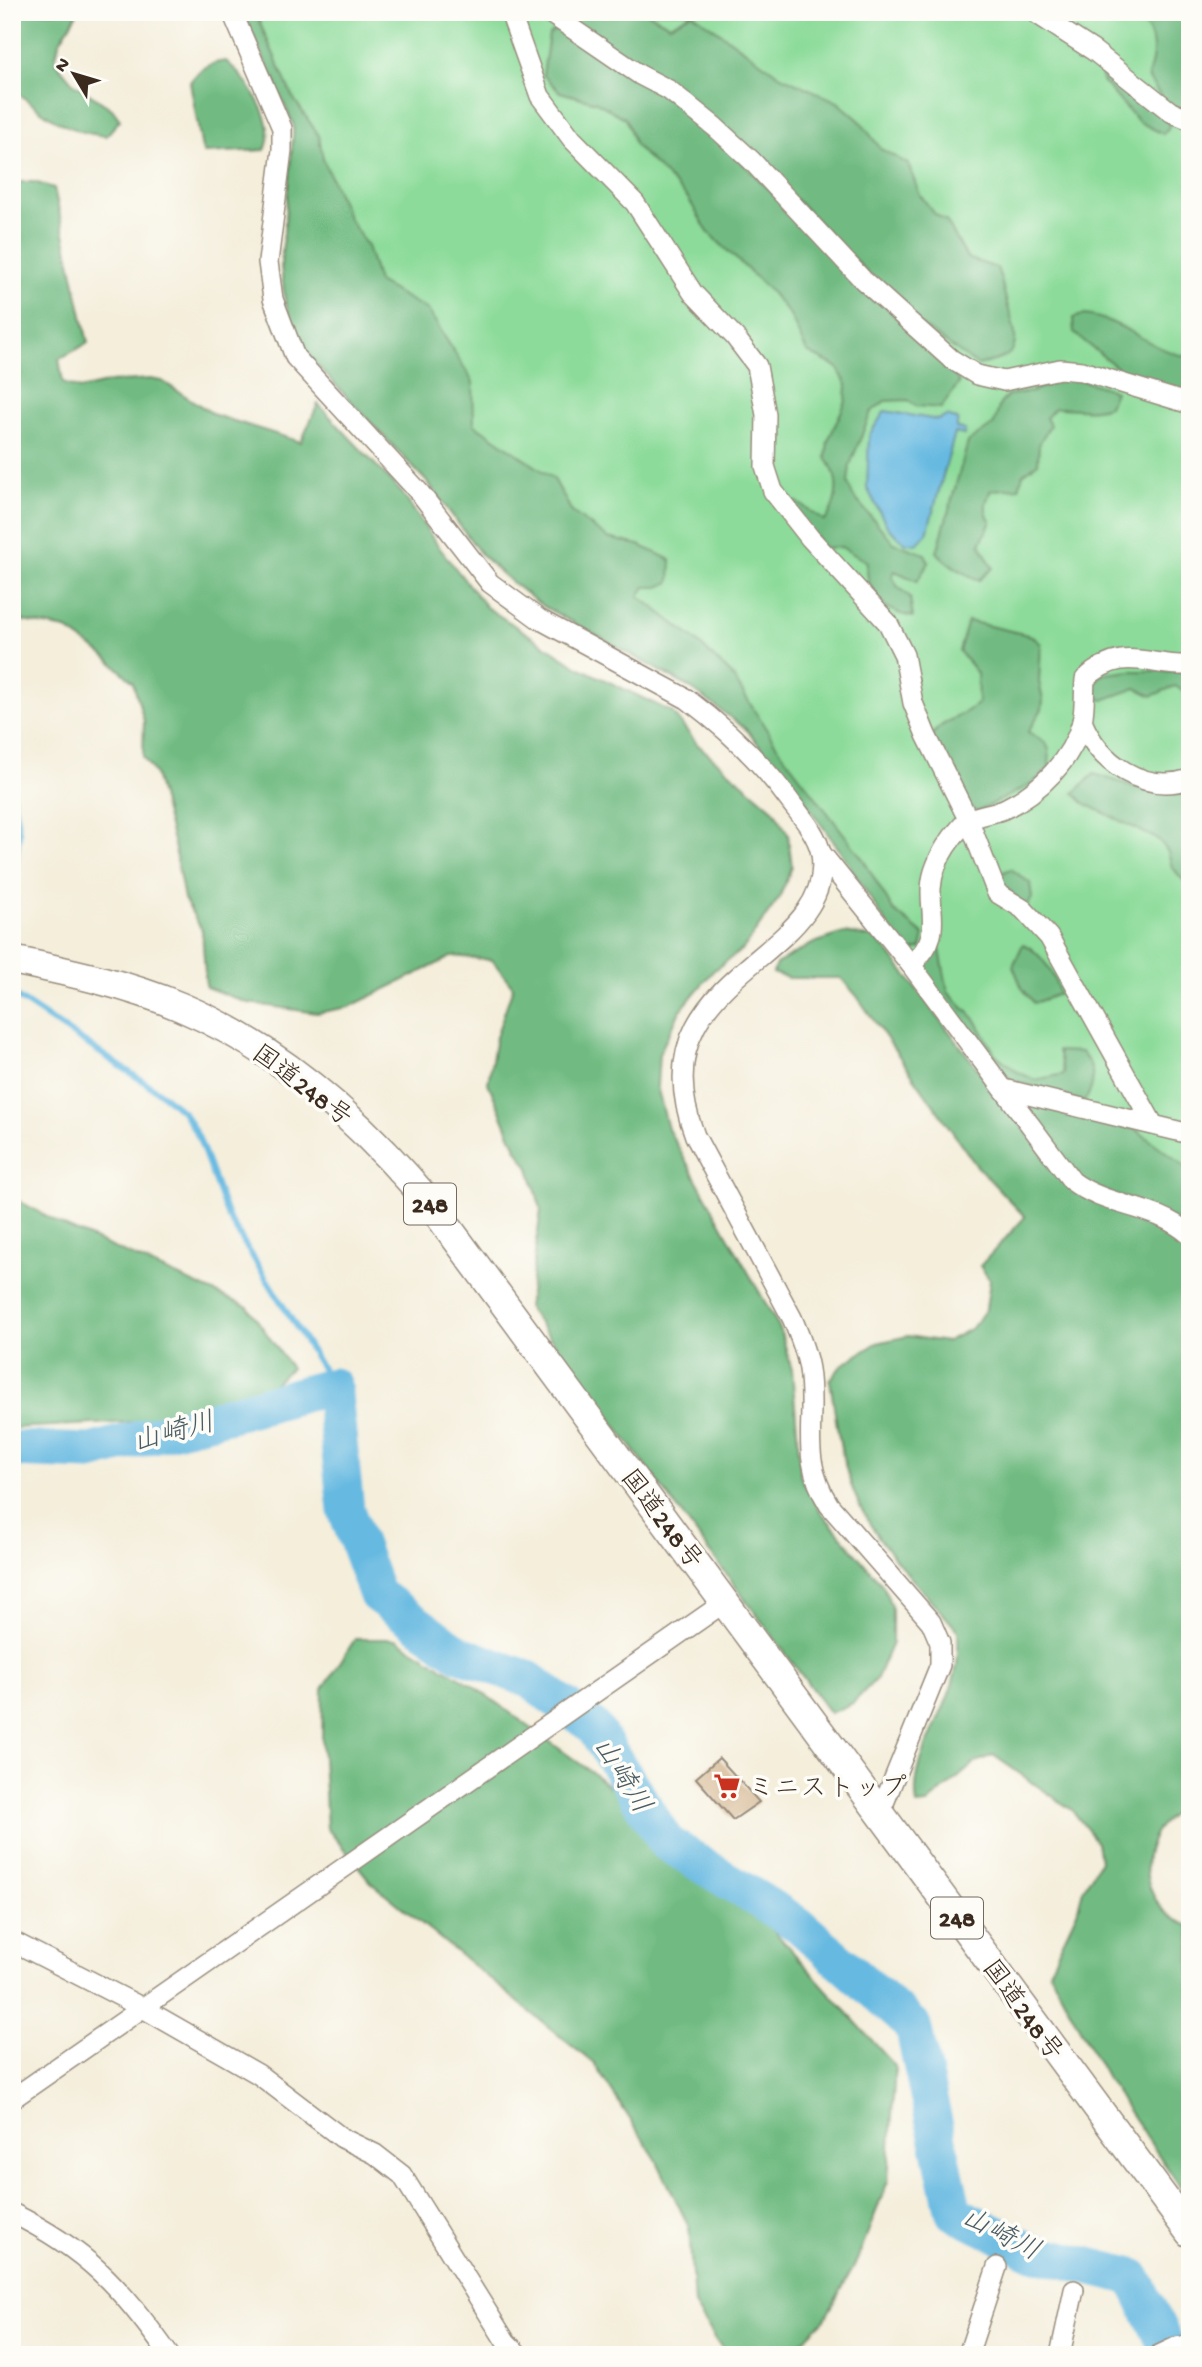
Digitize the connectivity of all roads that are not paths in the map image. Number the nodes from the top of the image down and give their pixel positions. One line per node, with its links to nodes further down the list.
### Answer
1 (232, 12): 11 (street)
2 (510, 12): 10 (street)
3 (548, 12): 6 (street)
4 (1034, 12): 5 (street)
5 (1190, 120)
6 (1190, 404)
7 (1190, 665): 8 (street)
8 (1082, 720): 9 (street); 10 (street)
9 (1190, 779)
10 (969, 821): 13 (street); 15 (street)
11 (821, 853): 13 (street); 19 (street)
12 (12, 960): 18 (highway, 国道248号 / 248)
13 (911, 965): 14 (street)
14 (1004, 1089): 15 (street); 17 (street)
15 (1153, 1124): 16 (street)
16 (1190, 1134)
17 (1190, 1235)
18 (725, 1602): 19 (highway, 国道248号 / 248); 21 (street)
19 (880, 1813): 24 (highway, 国道248号 / 248)
20 (12, 1941): 21 (street)
21 (141, 2007): 22 (street); 29 (street)
22 (12, 2099)
23 (12, 2213): 28 (street)
24 (1190, 2233)
25 (998, 2267): 30 (street)
26 (1074, 2290): 31 (street)
27 (1190, 2345): 32 (street)
28 (169, 2355)
29 (519, 2355)
30 (968, 2355)
31 (1060, 2355)
32 (1159, 2355)

